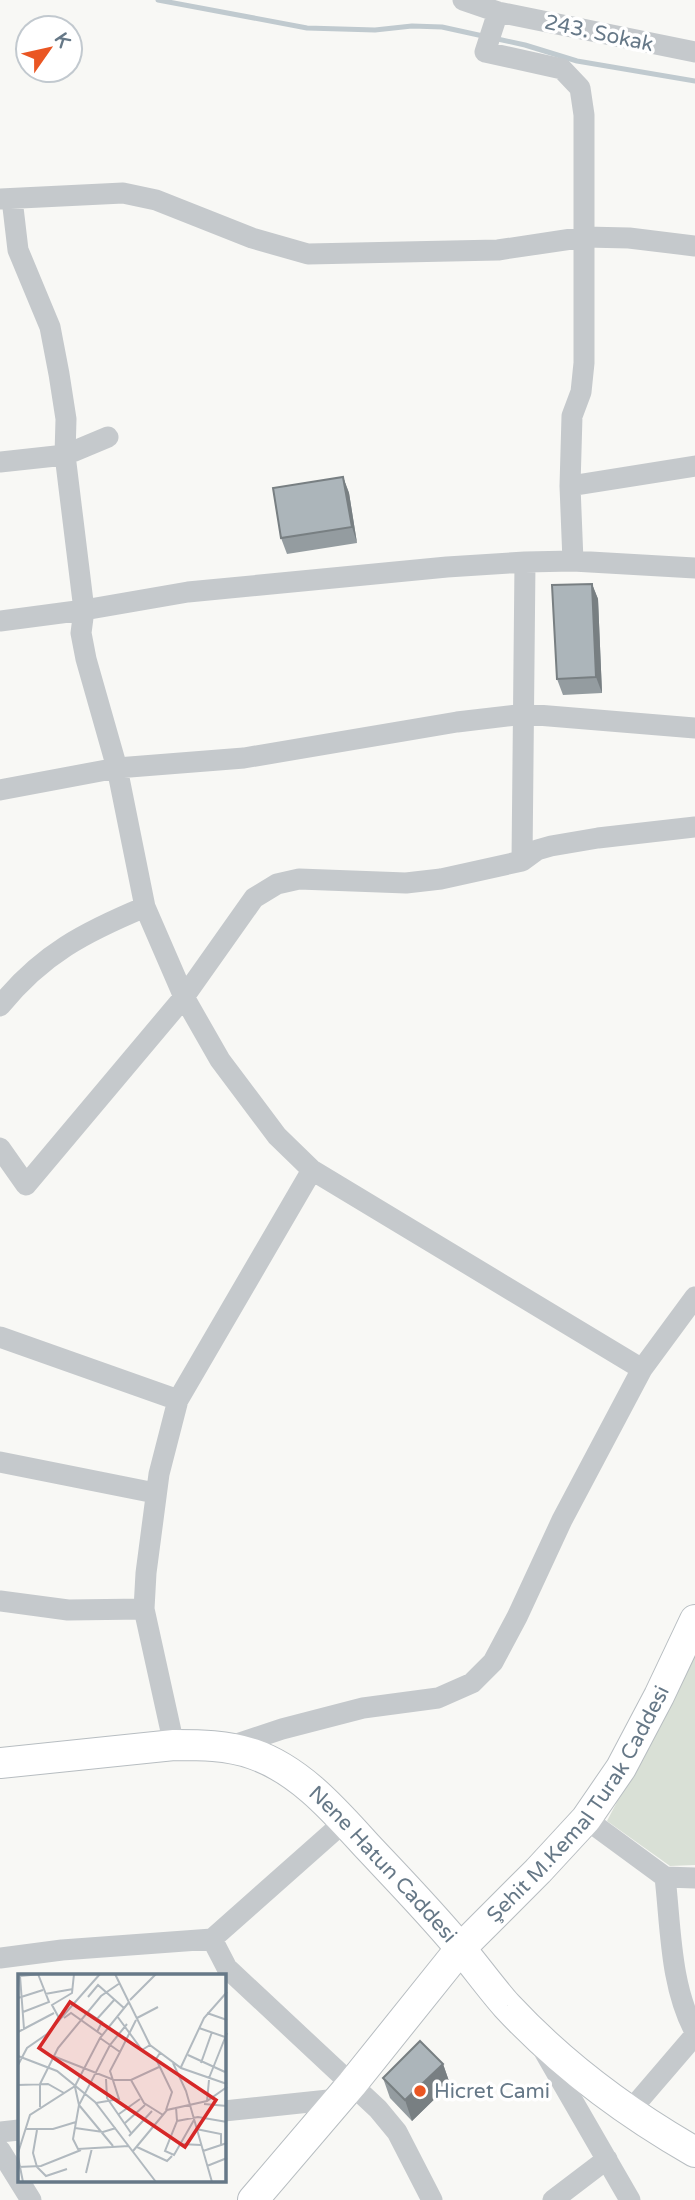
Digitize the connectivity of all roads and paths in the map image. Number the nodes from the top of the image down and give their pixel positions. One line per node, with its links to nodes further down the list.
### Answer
1 (463, 0): 2 (street, 243. Sokak)
2 (498, 12): 3 (street, 243. Sokak); 5 (street)
3 (695, 52)
4 (6, 199): 5 (street); 8 (street)
5 (585, 237): 6 (street); 11 (street)
6 (695, 246)
7 (108, 437): 8 (street)
8 (65, 455): 9 (street); 15 (street)
9 (0, 462)
10 (695, 466): 11 (street)
11 (570, 486): 12 (street)
12 (573, 561): 13 (street); 14 (street)
13 (526, 562): 15 (street); 17 (street)
14 (695, 568)
15 (84, 610): 16 (street); 19 (street)
16 (0, 621)
17 (525, 713): 18 (street); 19 (street); 22 (street)
18 (695, 728)
19 (117, 768): 20 (street); 23 (street)
20 (0, 790)
21 (695, 827): 22 (street)
22 (522, 861): 24 (street)
23 (145, 907): 24 (street); 25 (street)
24 (184, 997): 26 (street); 27 (street)
25 (0, 1006)
26 (0, 1148)
27 (312, 1170): 30 (street); 31 (street)
28 (695, 1297): 30 (street)
29 (0, 1337): 31 (street)
30 (642, 1369): 38 (street)
31 (178, 1400): 33 (street)
32 (0, 1462): 33 (street)
33 (155, 1493): 35 (street)
34 (0, 1601): 35 (street)
35 (144, 1609): 37 (street)
36 (695, 1620): 40 (street, Şehit M.Kemal Turak Caddesi)
37 (174, 1745): 38 (street, Nene Hatun Caddesi); 39 (street, Nene Hatun Caddesi)
38 (226, 1748): 41 (street, Nene Hatun Caddesi)
39 (0, 1763)
40 (586, 1819): 42 (street); 45 (street, Şehit M.Kemal Turak Caddesi)
41 (344, 1822): 44 (street); 45 (street, Nene Hatun Caddesi)
42 (665, 1877): 43 (street); 48 (street)
43 (695, 1878)
44 (212, 1939): 46 (street); 49 (street)
45 (461, 1948): 47 (street, Nene Hatun Caddesi); 49 (street, Şehit M.Kemal Turak Caddesi)
46 (0, 1958)
47 (532, 2031): 51 (street, Nene Hatun Caddesi); 56 (street)
48 (695, 2033): 51 (street)
49 (345, 2092): 50 (street); 59 (street, Şehit M.Kemal Turak Caddesi); 61 (street)
50 (226, 2111)
51 (629, 2112): 55 (street, Nene Hatun Caddesi)
52 (18, 2130): 53 (street)
53 (0, 2132)
54 (0, 2150): 57 (street)
55 (695, 2152)
56 (607, 2159): 62 (street); 63 (street)
57 (18, 2179)
58 (20, 2182): 60 (street)
59 (257, 2198)
60 (31, 2200)
61 (432, 2200)
62 (553, 2200)
63 (630, 2200)

